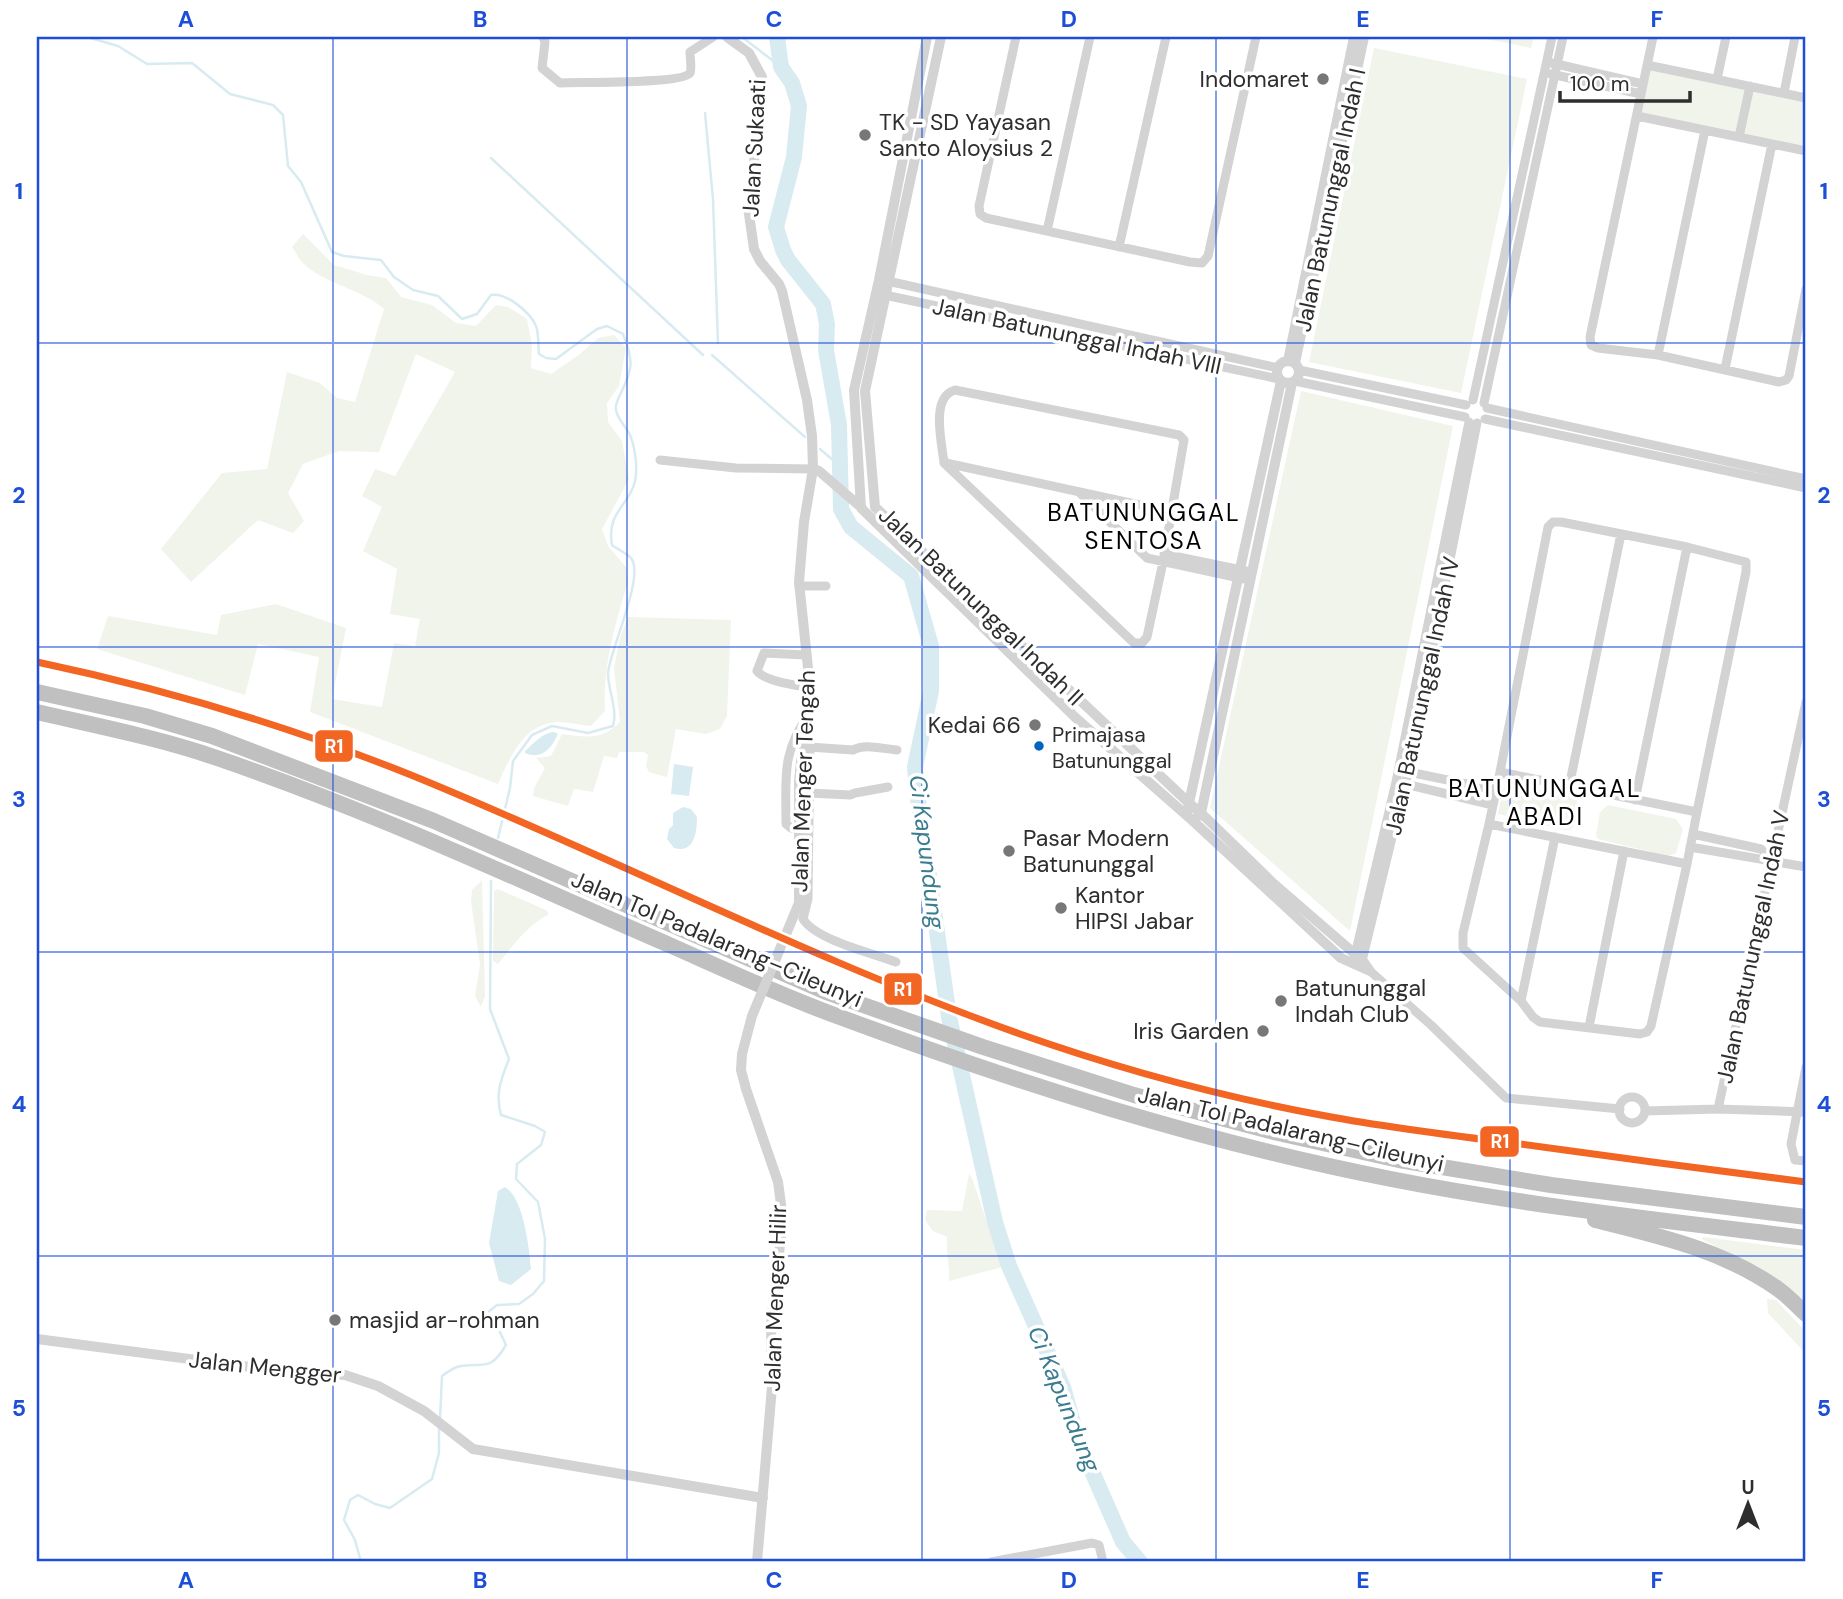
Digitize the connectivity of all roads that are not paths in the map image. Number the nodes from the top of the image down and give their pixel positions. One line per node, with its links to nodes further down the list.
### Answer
1 (543, 37): 2 (street)
2 (713, 37)
3 (727, 37): 46 (street, Jalan Sukaati)
4 (927, 37): 34 (street, Jalan Batununggal Indah II)
5 (941, 37): 34 (street, Jalan Batununggal Indah II)
6 (1016, 37): 32 (street)
7 (1090, 37): 32 (street)
8 (1166, 37): 33 (street)
9 (1256, 37): 33 (street)
10 (1354, 37): 39 (street, Jalan Batununggal Indah I)
11 (1364, 37): 39 (street, Jalan Batununggal Indah I)
12 (1552, 37): 18 (street)
13 (1563, 37): 19 (street)
14 (1653, 37): 17 (street)
15 (1726, 37): 20 (street)
16 (1795, 37): 23 (street)
17 (1647, 65): 20 (street); 22 (street)
18 (1545, 67): 19 (street); 30 (street)
19 (1556, 70): 22 (street); 31 (street)
20 (1717, 79): 21 (street)
21 (1750, 86): 23 (street); 27 (street)
22 (1642, 89): 25 (street)
23 (1784, 93): 24 (street)
24 (1806, 98)
25 (1637, 116): 26 (street); 37 (street)
26 (1705, 130): 27 (street); 37 (street)
27 (1739, 137): 28 (street)
28 (1772, 144): 29 (street); 38 (street)
29 (1806, 151)
30 (1514, 214): 31 (street); 40 (street)
31 (1526, 217): 41 (street)
32 (1047, 231): 33 (street)
33 (1119, 247)
34 (884, 281): 36 (street, Jalan Batununggal Indah II); 39 (street, Jalan Batununggal Indah VIII)
35 (1806, 289): 38 (street)
36 (881, 295): 39 (street, Jalan Batununggal Indah VIII); 50 (street, Jalan Batununggal Indah II); 51 (street, Jalan Batununggal Indah II)
37 (1658, 355): 38 (street)
38 (1725, 369)
39 (1289, 373): 40 (street, Jalan Batununggal Indah VIII); 42 (street, Jalan Batununggal Indah VIII); 56 (street); 57 (street)
40 (1469, 402): 41 (street, Jalan Batununggal Indah VIII); 42 (street)
41 (1486, 406): 42 (street); 43 (street, Jalan Batununggal Indah VIII)
42 (1474, 420): 43 (street, Jalan Batununggal Indah VIII); 69 (street, Jalan Batununggal Indah IV)
43 (1674, 453): 47 (street, Jalan Batununggal Indah VIII); 48 (street, Jalan Batununggal Indah VIII)
44 (660, 460): 46 (street)
45 (944, 463): 49 (street); 52 (street); 55 (street)
46 (816, 470): 51 (street); 58 (street, Jalan Menger Tengah)
47 (1806, 479)
48 (1806, 488)
49 (1078, 492): 52 (street); 55 (street)
50 (875, 507): 51 (street); 77 (street, Jalan Batununggal Indah II)
51 (861, 508): 80 (street, Jalan Batununggal Indah II)
52 (1172, 512): 55 (street)
53 (1621, 534): 54 (street); 70 (street); 72 (street)
54 (1687, 548): 76 (street); 79 (street)
55 (1164, 558): 56 (street)
56 (1239, 574): 57 (street); 77 (street)
57 (1251, 577): 80 (street)
58 (799, 586): 59 (street); 60 (street, Jalan Menger Tengah)
59 (826, 586)
60 (806, 655): 61 (street, Jalan Menger Tengah); 61 (street)
61 (810, 687): 65 (street, Jalan Menger Tengah)
62 (37, 692): 102 (highway, Jalan Tol Padalarang–Cileunyi)
63 (1806, 702): 87 (street, Jalan Batununggal Indah V)
64 (37, 712): 101 (highway, Jalan Tol Padalarang–Cileunyi)
65 (810, 712): 66 (street, Jalan Menger Tengah); 82 (street)
66 (810, 724): 67 (street); 90 (street, Jalan Menger Tengah, bridge)
67 (809, 747): 68 (street); 75 (street)
68 (897, 750)
69 (1403, 771): 71 (street, Jalan Batununggal Indah IV); 74 (street)
70 (1500, 772): 72 (street); 74 (street)
71 (1401, 783): 78 (street); 92 (street, Jalan Batununggal Indah IV)
72 (1569, 786): 76 (street)
73 (888, 787): 75 (street)
74 (1496, 790): 78 (street)
75 (810, 793): 82 (street)
76 (1635, 800): 79 (street)
77 (1189, 803): 80 (street)
78 (1493, 805): 81 (street)
79 (1697, 813): 83 (street)
80 (1194, 816): 92 (street, Jalan Batununggal Indah II)
81 (1489, 824): 84 (street); 93 (street)
82 (809, 831): 91 (street)
83 (1693, 834): 85 (street); 87 (street)
84 (1555, 837): 86 (street); 93 (street)
85 (1690, 847): 87 (street); 88 (street)
86 (1624, 851): 88 (street); 94 (street)
87 (1772, 859): 89 (street); 97 (street, Jalan Batununggal Indah V)
88 (1686, 864): 94 (street)
89 (1806, 867)
90 (792, 924): 106 (street, Jalan Menger Hilir, bridge)
91 (895, 962)
92 (1360, 963): 96 (street)
93 (1521, 1001): 94 (street)
94 (1589, 1027)
95 (1806, 1068): 99 (street)
96 (1620, 1109): 98 (street); 98 (street)
97 (1718, 1109): 98 (street); 99 (street)
98 (1645, 1111)
99 (1802, 1112): 100 (street)
100 (1806, 1161)
101 (1521, 1202): 103 (highway, Jalan Tol Padalarang–Cileunyi); 104 (highway)
102 (1802, 1215)
103 (1806, 1238)
104 (1806, 1314)
105 (37, 1339): 106 (street, Jalan Mengger)
106 (763, 1498): 107 (street, Jalan Menger Hilir)
107 (757, 1562)
108 (991, 1562): 109 (street)
109 (1103, 1562)

